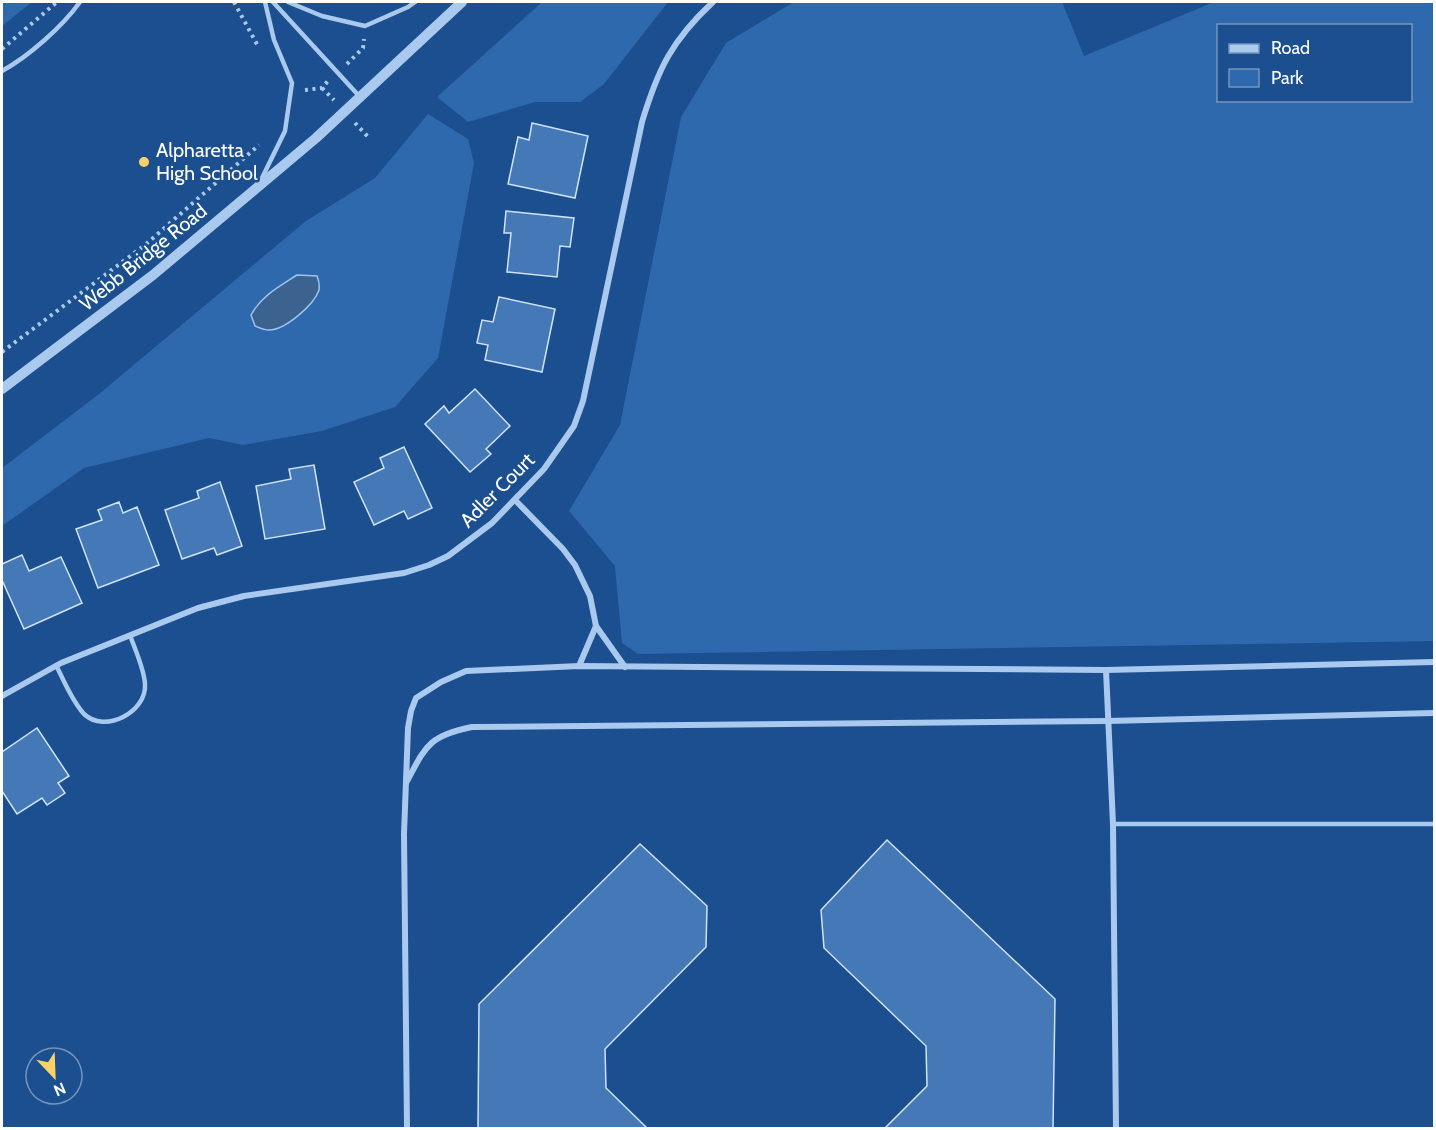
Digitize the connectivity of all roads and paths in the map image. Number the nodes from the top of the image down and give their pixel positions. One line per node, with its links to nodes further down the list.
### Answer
1 (57, 2): 10 (path)
2 (80, 2): 12 (lane)
3 (234, 2): 11 (path)
4 (265, 2): 15 (lane)
5 (273, 2): 13 (lane)
6 (288, 2): 7 (lane)
7 (414, 2)
8 (462, 2): 13 (street, Webb Bridge Road)
9 (713, 2): 18 (street, Adler Court)
10 (2, 49)
11 (262, 54)
12 (2, 70)
13 (360, 97): 15 (street, Webb Bridge Road)
14 (263, 140): 16 (path)
15 (258, 186): 17 (street, Webb Bridge Road)
16 (2, 352)
17 (2, 389)
18 (515, 500): 19 (street); 20 (street, Adler Court)
19 (596, 626): 23 (street); 24 (street)
20 (130, 634): 22 (street, Adler Court); 22 (lane)
21 (1434, 662): 25 (street)
22 (56, 665): 26 (street, Adler Court)
23 (579, 666): 24 (street); 29 (street)
24 (625, 666): 25 (street)
25 (1106, 670): 28 (street)
26 (2, 696)
27 (1434, 713): 28 (street)
28 (1108, 721): 29 (street); 30 (street)
29 (404, 786): 32 (street)
30 (1113, 824): 31 (lane); 33 (street)
31 (1434, 824)
32 (408, 1128)
33 (1116, 1128)

